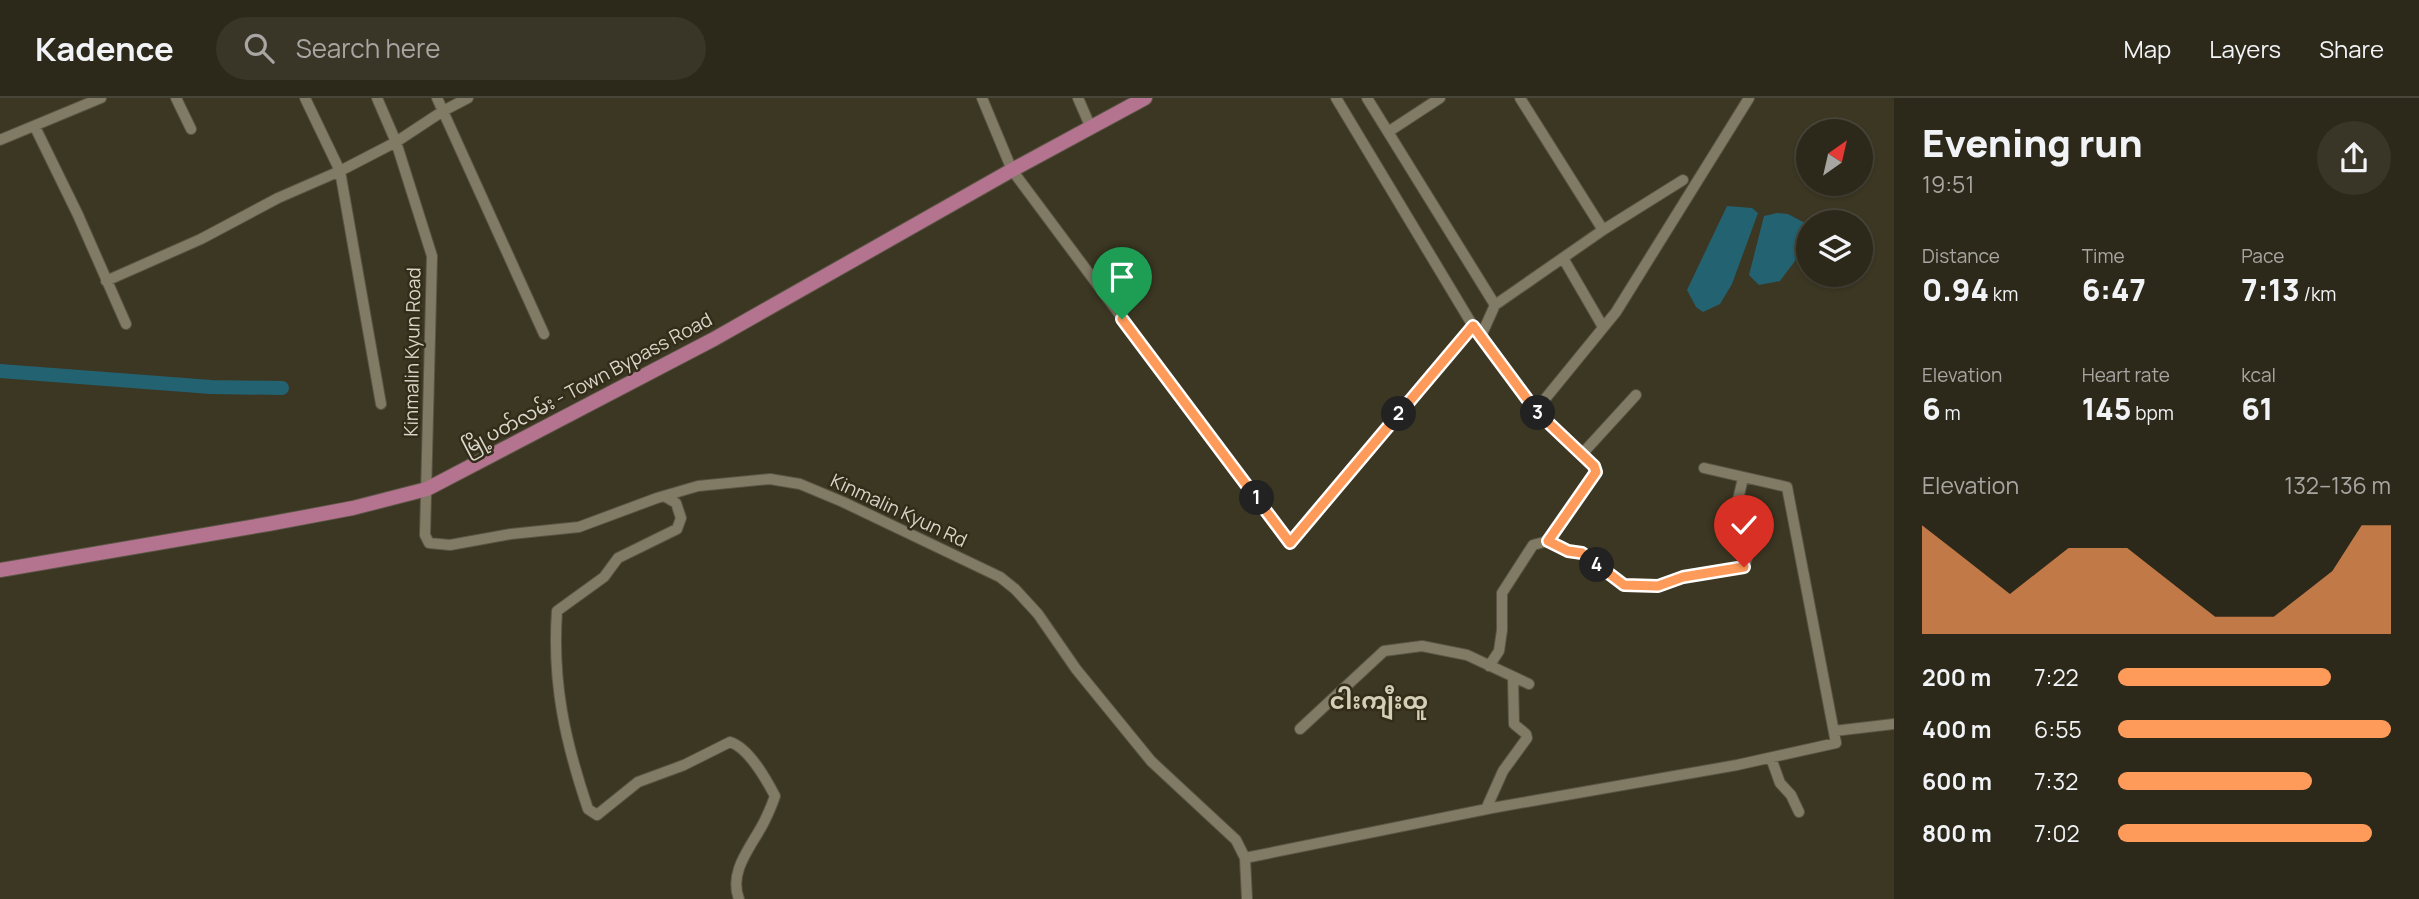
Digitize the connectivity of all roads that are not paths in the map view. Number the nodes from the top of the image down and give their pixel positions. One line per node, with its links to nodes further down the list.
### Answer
1 (102, 98): 16 (street)
2 (176, 98): 18 (street)
3 (305, 98): 23 (street)
4 (377, 98): 21 (street, Kinmalin Kyun Road)
5 (437, 98): 15 (street)
6 (468, 98): 15 (street)
7 (982, 98): 22 (street)
8 (1078, 98): 17 (street)
9 (1145, 98): 17 (main road, မြို့ပတ်လမ်း - Town Bypass Road)
10 (1336, 98): 30 (street)
11 (1367, 98): 19 (street)
12 (1440, 98): 19 (street)
13 (1520, 98): 25 (street)
14 (1749, 98): 31 (street)
15 (443, 111): 21 (street); 32 (street)
16 (35, 127): 20 (street); 27 (street)
17 (1091, 128): 22 (main road, မြို့ပတ်လမ်း - Town Bypass Road)
18 (191, 130)
19 (1388, 132): 28 (street)
20 (0, 140)
21 (396, 142): 23 (street); 40 (street, Kinmalin Kyun Road)
22 (1012, 170): 30 (street); 40 (main road, မြို့ပတ်လမ်း - Town Bypass Road)
23 (340, 171): 27 (street); 35 (street)
24 (1683, 180): 25 (street)
25 (1603, 230): 26 (street)
26 (1563, 258): 28 (street); 31 (street)
27 (106, 281): 29 (street)
28 (1495, 306): 33 (street)
29 (126, 324)
30 (1473, 326): 33 (street)
31 (1603, 327): 36 (street)
32 (544, 334)
33 (1481, 336): 36 (street)
34 (1636, 394): 37 (street)
35 (381, 404)
36 (1536, 411): 37 (street)
37 (1582, 454): 42 (street)
38 (1704, 468): 39 (street)
39 (1743, 478): 42 (street); 49 (street)
40 (427, 489): 41 (street, Kinmalin Kyun Rd); 43 (main road, မြို့ပတ်လမ်း - Town Bypass Road)
41 (664, 496): 53 (street, Kinmalin Kyun Rd); 54 (street)
42 (1548, 541): 44 (street)
43 (0, 570)
44 (1489, 666): 45 (street); 48 (street)
45 (1513, 678): 46 (street); 51 (street)
46 (1529, 684)
47 (1894, 724): 49 (street)
48 (1300, 729)
49 (1834, 731): 50 (street)
50 (1771, 758): 51 (street); 52 (street)
51 (1486, 809): 53 (street)
52 (1799, 813)
53 (1245, 858): 55 (street)
54 (739, 899)
55 (1248, 899)

